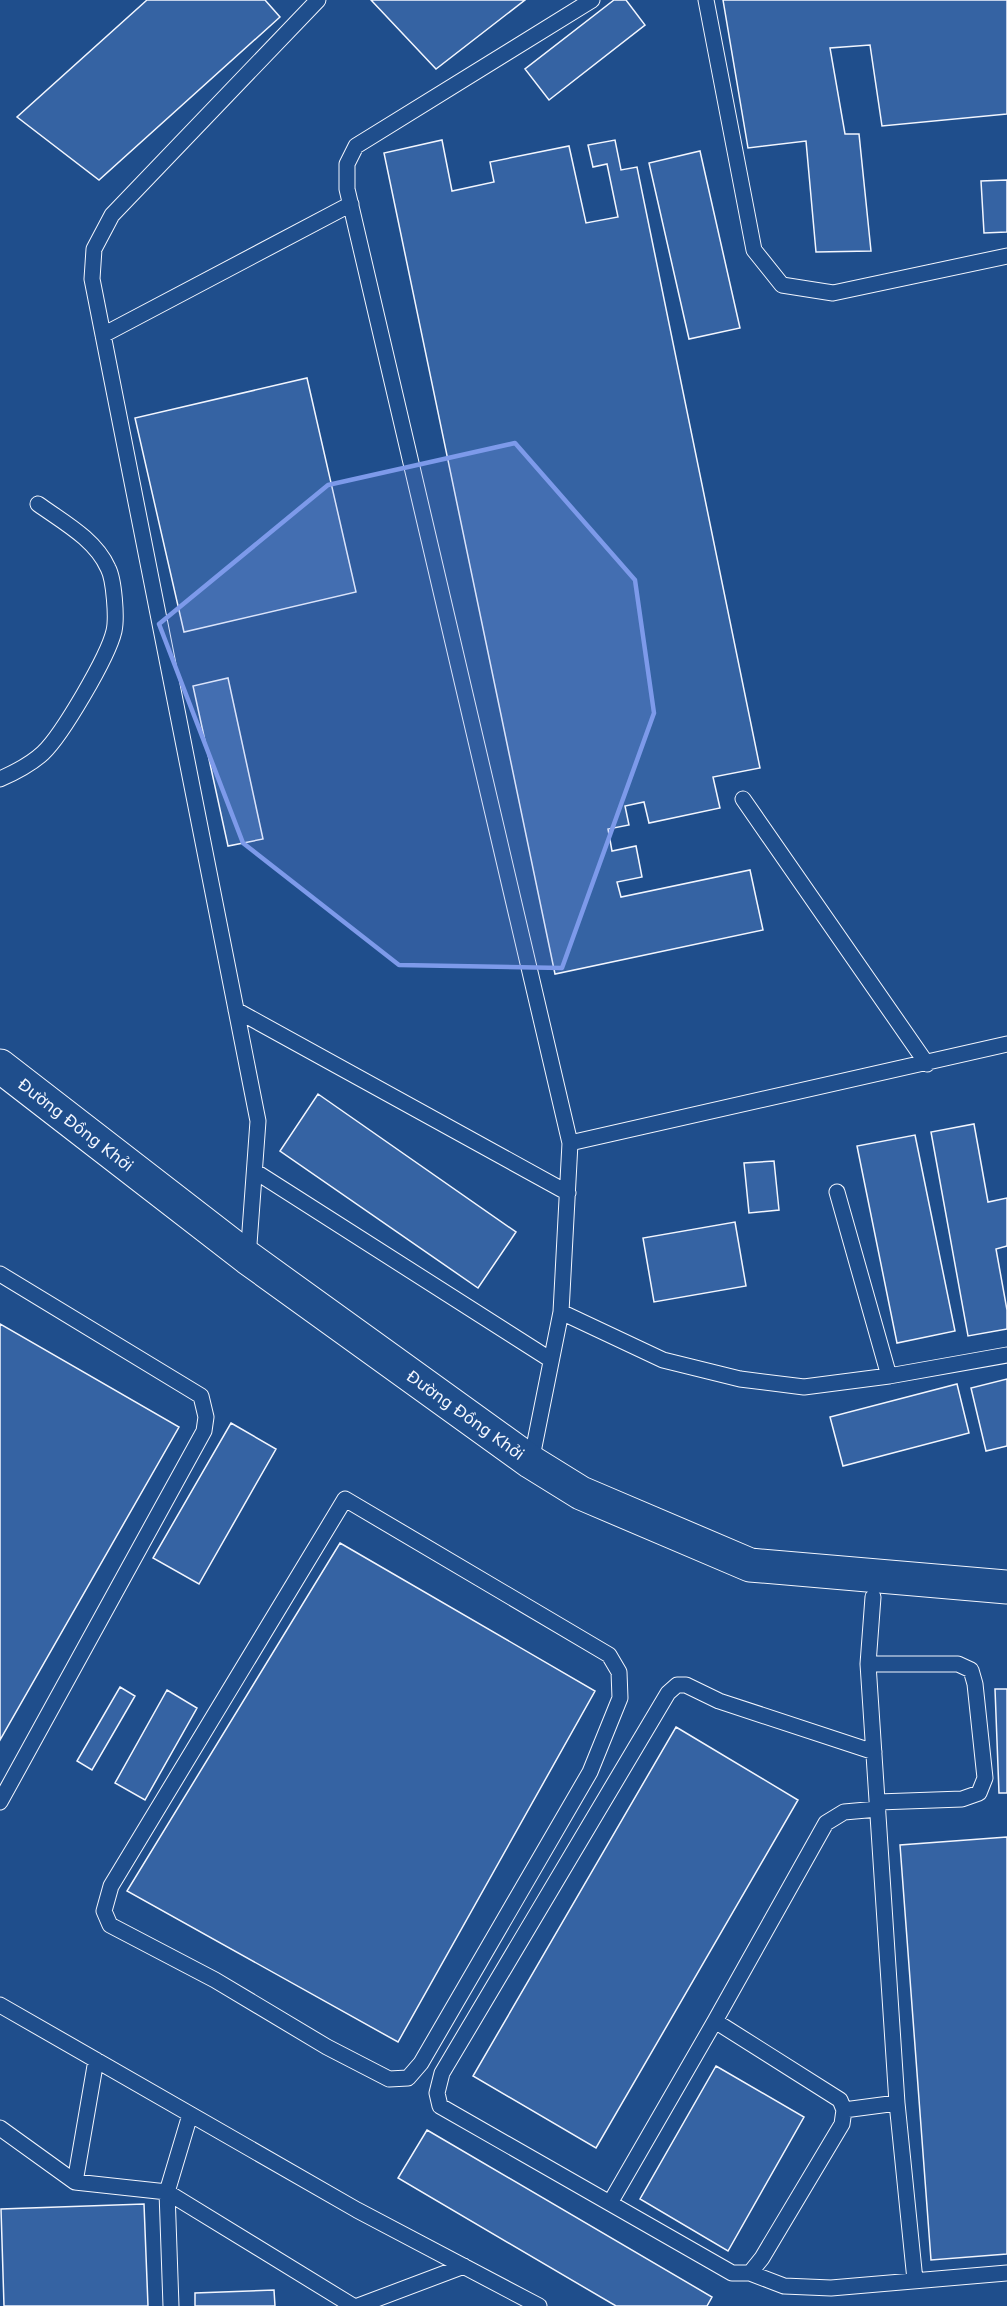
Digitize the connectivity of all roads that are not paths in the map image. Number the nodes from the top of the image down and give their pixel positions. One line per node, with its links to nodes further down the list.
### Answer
1 (318, 0): 6 (lane)
2 (592, 0): 4 (lane)
3 (706, 0): 5 (lane)
4 (351, 204): 6 (lane); 14 (lane)
5 (1007, 256)
6 (103, 335): 10 (lane)
7 (38, 504): 8 (lane)
8 (0, 779)
9 (743, 799): 12 (lane)
10 (236, 1010): 15 (lane); 17 (lane)
11 (1007, 1044): 12 (lane)
12 (927, 1064): 14 (lane)
13 (0, 1066): 18 (main road, Đường Đồng Khởi)
14 (570, 1143): 17 (lane)
15 (256, 1172): 18 (lane); 22 (lane)
16 (837, 1192): 23 (lane)
17 (568, 1193): 20 (lane)
18 (248, 1258): 24 (main road, Đường Đồng Khởi)
19 (0, 1274): 30 (lane)
20 (561, 1312): 22 (lane); 23 (lane)
21 (1007, 1355): 23 (lane)
22 (551, 1360): 24 (lane)
23 (889, 1376)
24 (531, 1462): 26 (main road, Đường Đồng Khởi)
25 (345, 1499): 25 (lane)
26 (1007, 1587)
27 (873, 1597): 28 (lane)
28 (868, 1664): 29 (lane); 31 (lane)
29 (874, 1752): 31 (lane); 41 (lane)
30 (0, 1802)
31 (878, 1805): 33 (lane); 35 (lane)
32 (0, 2005): 34 (lane)
33 (715, 2021): 36 (lane); 41 (lane)
34 (96, 2060): 37 (lane); 39 (lane)
35 (897, 2103): 36 (lane); 45 (lane)
36 (844, 2110): 43 (lane)
37 (190, 2115): 40 (lane); 42 (lane)
38 (0, 2128): 39 (lane)
39 (75, 2182): 40 (lane)
40 (167, 2192): 46 (lane); 47 (lane)
41 (610, 2203): 43 (lane)
42 (464, 2266): 48 (lane); 49 (lane)
43 (750, 2273): 45 (lane)
44 (1007, 2273): 45 (lane)
45 (915, 2280)
46 (171, 2306)
47 (353, 2306)
48 (358, 2306)
49 (539, 2306)

